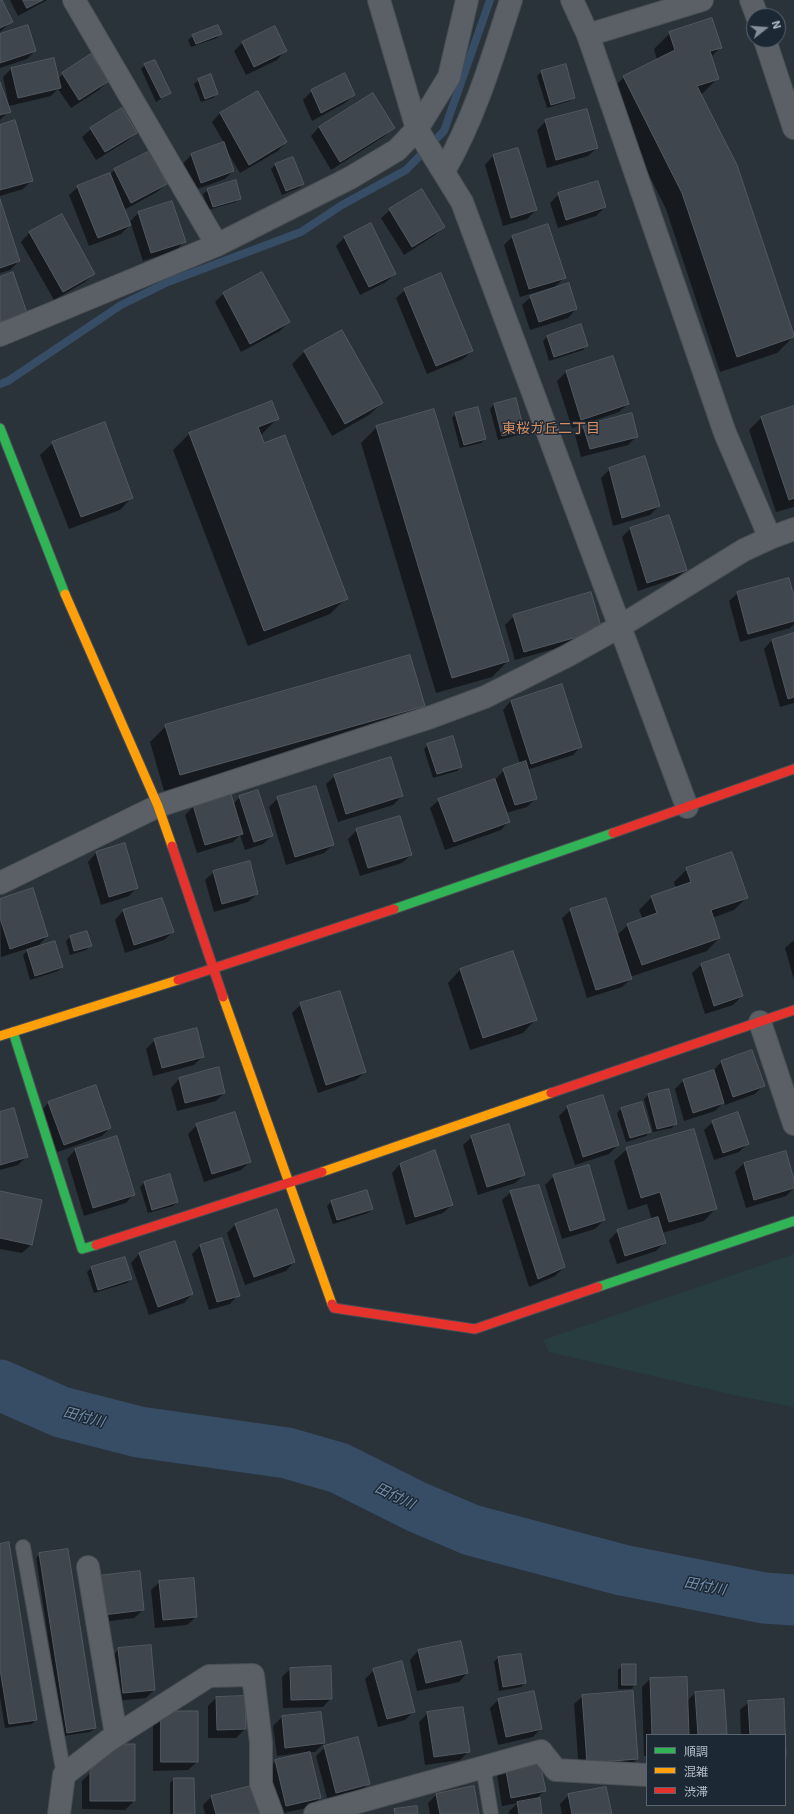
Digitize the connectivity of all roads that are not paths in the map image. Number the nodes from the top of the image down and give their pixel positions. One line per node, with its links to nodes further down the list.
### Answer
1 (74, 0): 12 (street)
2 (379, 0): 10 (street)
3 (467, 0): 10 (street)
4 (511, 0): 11 (street)
5 (572, 0): 7 (street)
6 (702, 0): 7 (street)
7 (588, 35): 16 (street)
8 (768, 48): 9 (street)
9 (794, 128)
10 (417, 129): 11 (street); 12 (street)
11 (444, 171): 17 (street)
12 (217, 245): 13 (street)
13 (0, 335)
14 (0, 428): 19 (street)
15 (794, 530): 16 (street)
16 (770, 538): 17 (street)
17 (619, 627): 19 (street); 20 (street)
18 (794, 769): 20 (street)
19 (158, 806): 21 (street); 22 (street)
20 (687, 807): 22 (street)
21 (0, 883)
22 (213, 969): 25 (street); 28 (street)
23 (794, 1010): 24 (street)
24 (760, 1022): 27 (street); 28 (street)
25 (13, 1032): 26 (street); 28 (street)
26 (0, 1036)
27 (794, 1124)
28 (288, 1184): 29 (street)
29 (794, 1221)
30 (23, 1548): 34 (lane)
31 (88, 1567): 32 (street)
32 (116, 1735): 34 (street); 37 (street)
33 (483, 1766): 35 (street); 38 (street); 39 (lane)
34 (64, 1775): 36 (street)
35 (646, 1775)
36 (60, 1814)
37 (272, 1814)
38 (315, 1814)
39 (491, 1814)

